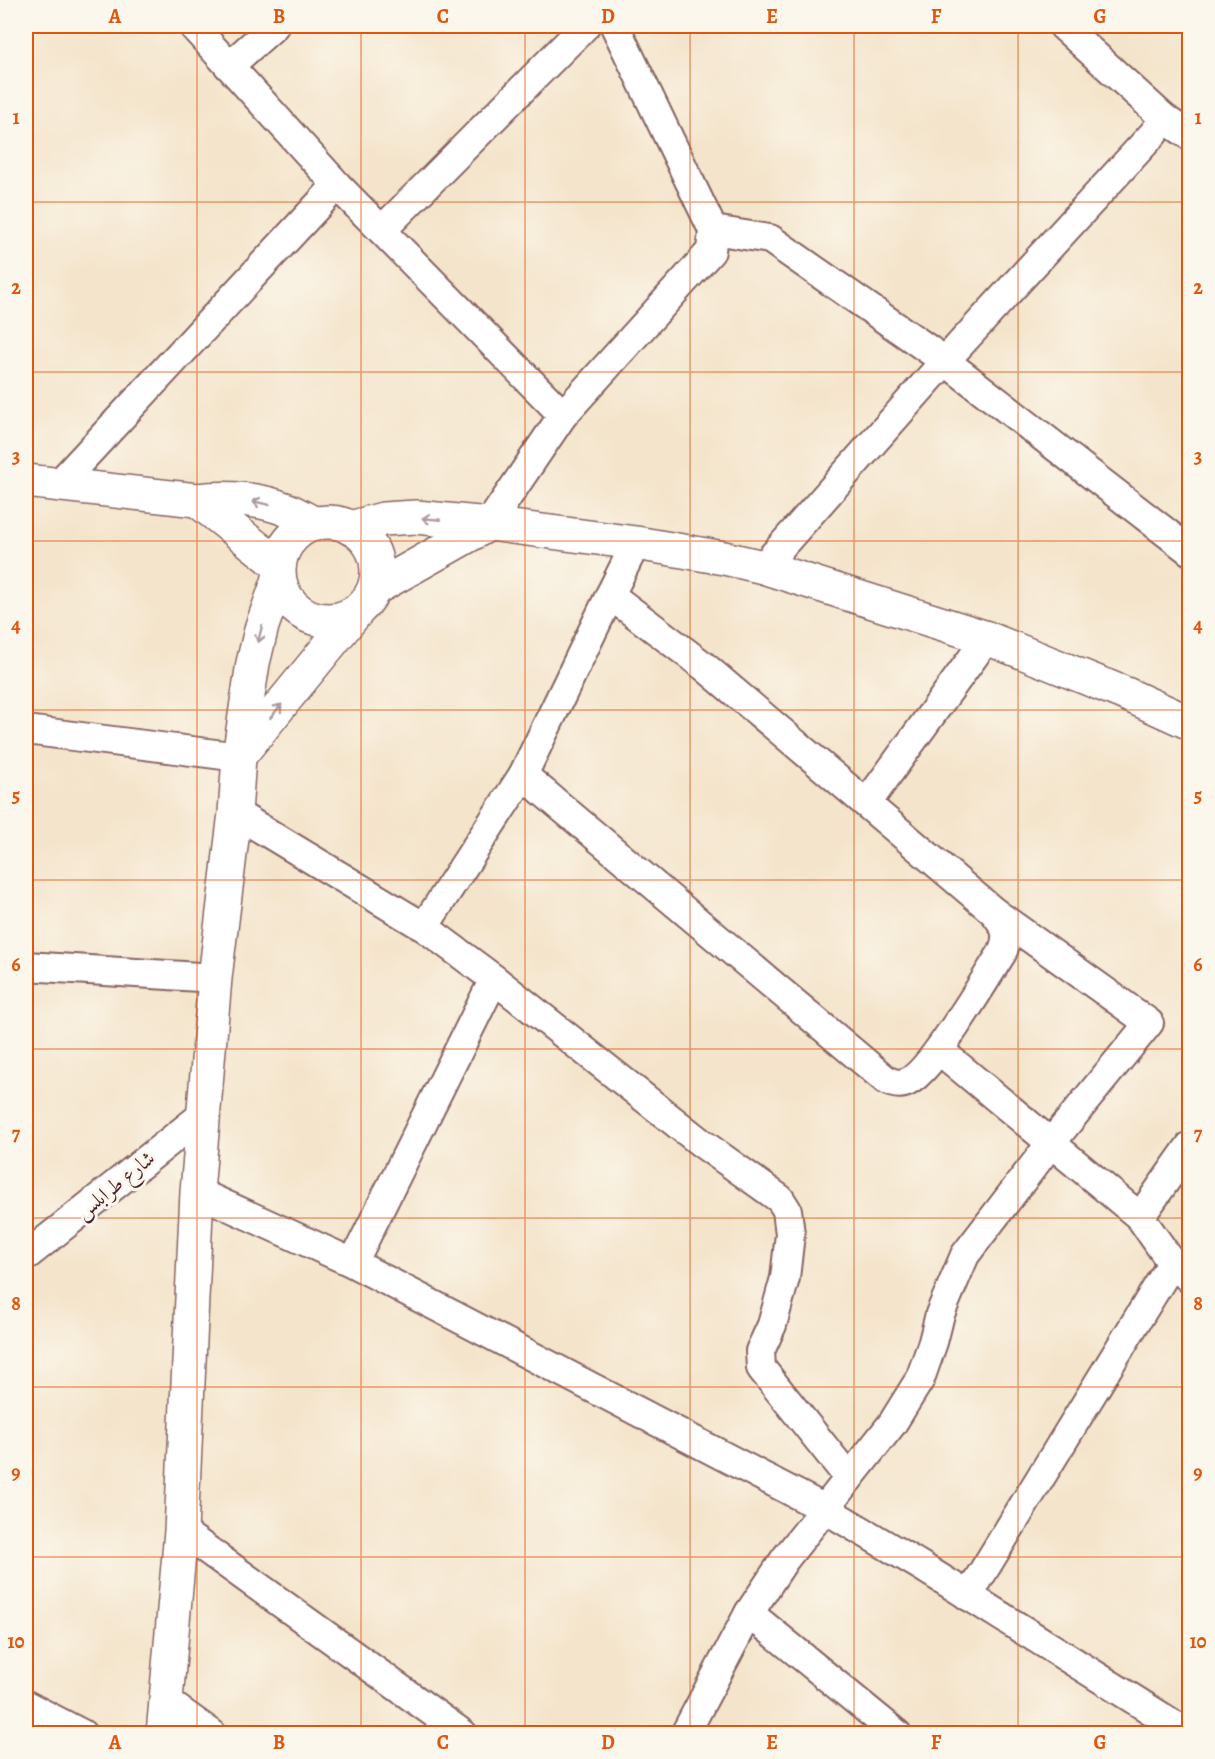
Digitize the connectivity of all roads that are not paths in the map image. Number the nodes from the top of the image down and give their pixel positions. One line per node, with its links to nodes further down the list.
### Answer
1 (194, 26): 6 (street)
2 (274, 26): 6 (street)
3 (585, 26): 10 (street)
4 (615, 26): 11 (street)
5 (1063, 26): 7 (street)
6 (229, 66): 9 (street)
7 (1165, 119): 8 (street); 12 (street)
8 (1190, 136)
9 (337, 185): 10 (street); 15 (street)
10 (382, 230): 13 (street)
11 (713, 230): 12 (street); 13 (street)
12 (945, 362): 21 (street); 22 (street)
13 (563, 415): 18 (street)
14 (26, 481): 15 (street)
15 (58, 485): 16 (street)
16 (197, 500): 17 (street, one-way to 16); 23 (street)
17 (315, 524): 19 (street); 23 (street)
18 (489, 524): 19 (street, one-way to 19); 20 (street); 25 (street)
19 (350, 528): 25 (street)
20 (636, 543): 22 (street); 24 (street)
21 (1190, 551)
22 (763, 567): 26 (street)
23 (279, 572): 25 (street); 29 (street, one-way to 29)
24 (610, 595): 30 (street); 31 (street)
25 (367, 599): 29 (street, one-way to 25)
26 (987, 638): 27 (street); 31 (street)
27 (1190, 723)
28 (26, 730): 29 (street)
29 (238, 757): 32 (street)
30 (524, 775): 34 (street); 38 (street)
31 (867, 803): 33 (street)
32 (235, 813): 34 (street); 36 (street)
33 (994, 912): 38 (street); 40 (street)
34 (424, 927): 37 (street)
35 (26, 966): 36 (street)
36 (215, 978): 39 (street)
37 (494, 979): 45 (street); 47 (street)
38 (939, 1050): 40 (street)
39 (204, 1114): 42 (street); 44 (street, شارع طرابلس)
40 (1051, 1143): 43 (street); 47 (street)
41 (1190, 1146): 43 (street)
42 (197, 1192): 45 (street); 49 (street)
43 (1140, 1217): 46 (street)
44 (26, 1256)
45 (352, 1263): 48 (street)
46 (1181, 1271): 50 (street)
47 (849, 1478): 48 (street)
48 (825, 1509): 50 (street); 51 (street)
49 (181, 1531): 52 (street); 57 (street)
50 (968, 1596): 60 (street)
51 (749, 1613): 58 (street); 59 (street)
52 (166, 1701): 55 (street); 56 (street)
53 (26, 1705): 54 (street)
54 (82, 1734)
55 (163, 1734)
56 (212, 1734)
57 (463, 1734)
58 (685, 1734)
59 (897, 1734)
60 (1189, 1734)

